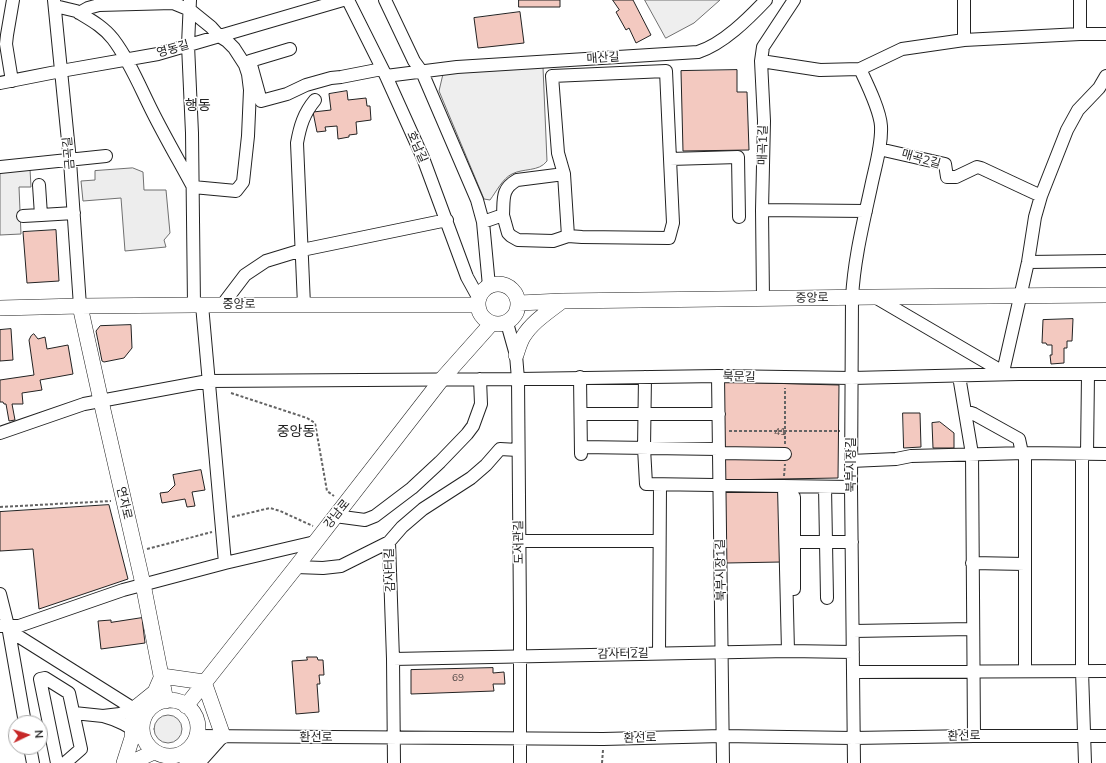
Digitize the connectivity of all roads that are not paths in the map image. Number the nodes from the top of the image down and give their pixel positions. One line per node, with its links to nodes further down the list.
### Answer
1 (13, 0): 25 (street)
2 (343, 0): 14 (street, 영동길)
3 (348, 0): 23 (street, 호남길)
4 (385, 0): 22 (street)
5 (766, 0): 22 (street, 매산길)
6 (794, 0): 19 (street, 매곡1길)
7 (964, 0): 15 (street)
8 (1080, 0): 12 (street)
9 (55, 3): 11 (street); 21 (street, 금곡길)
10 (190, 5): 11 (street); 14 (street); 16 (street)
11 (79, 13): 18 (street)
12 (1080, 34): 13 (street); 15 (street)
13 (1106, 34)
14 (219, 36): 16 (street, 영동길); 34 (street)
15 (964, 40): 20 (street)
16 (188, 45): 18 (street, 영동길); 34 (street)
17 (290, 49): 23 (street, 매산길)
18 (127, 60): 21 (street, 영동길); 34 (street)
19 (761, 62): 20 (street); 36 (street, 매곡1길)
20 (860, 69): 27 (street)
21 (61, 71): 25 (street, 영동길); 30 (street, 금곡길)
22 (422, 72): 23 (street, 매산길); 44 (street)
23 (384, 73): 43 (street, 호남길)
24 (1106, 76): 35 (street)
25 (6, 82)
26 (315, 100): 46 (street)
27 (879, 149): 35 (street, 매곡2길); 37 (street)
28 (106, 156): 30 (street)
29 (670, 158): 32 (street); 42 (street); 45 (street)
30 (70, 161): 31 (street); 38 (street, 금곡길)
31 (0, 167)
32 (564, 174): 40 (street); 45 (street)
33 (39, 185): 39 (street)
34 (193, 187): 59 (street)
35 (1041, 196): 48 (street)
36 (762, 210): 37 (street); 54 (street, 매곡1길)
37 (866, 211): 53 (street)
38 (74, 213): 39 (street); 61 (street, 금곡길)
39 (41, 215): 41 (street)
40 (503, 215): 44 (street); 45 (street)
41 (23, 216)
42 (739, 217)
43 (447, 220): 46 (street); 55 (street, 호남길)
44 (483, 222): 49 (street)
45 (568, 236)
46 (302, 250): 58 (street); 60 (street)
47 (1106, 261): 48 (street)
48 (1028, 262): 51 (street)
49 (489, 286): 55 (main road); 57 (main road)
50 (1106, 295): 51 (main road, 중앙로)
51 (1020, 296): 52 (main road, 중앙로); 66 (street)
52 (875, 297): 53 (main road, 중앙로); 66 (street, 북문길)
53 (852, 298): 54 (main road, 중앙로); 74 (street, 북부시장길)
54 (763, 299): 56 (main road, 중앙로)
55 (478, 301): 60 (main road, 중앙로); 64 (main road)
56 (562, 301): 57 (main road, 중앙로); 65 (main road)
57 (519, 303): 63 (main road)
58 (223, 304): 59 (main road, 중앙로); 60 (main road, 중앙로)
59 (198, 305): 61 (main road, 중앙로); 78 (street)
60 (304, 305)
61 (80, 306): 62 (main road, 중앙로); 79 (main road, 연자로)
62 (0, 308)
63 (507, 323): 64 (main road); 65 (street, 도서관길)
64 (491, 324): 75 (main road, 강남로)
65 (516, 355): 77 (street, 도서관길)
66 (1003, 372): 67 (street, 북문길)
67 (1019, 374): 69 (street, 북문길); 71 (street, 북문길)
68 (1106, 374): 69 (street, 북문길)
69 (1088, 375): 91 (street)
70 (718, 376): 73 (street, 북문길); 74 (street, 북문길); 83 (street, 북부시장1길)
71 (960, 376): 74 (street, 북문길); 80 (street)
72 (580, 377): 73 (street, 북문길); 77 (street, 북문길); 81 (street)
73 (645, 377): 82 (street)
74 (852, 378): 93 (street, 북부시장길)
75 (442, 379): 76 (street, 북문길); 78 (street, 북문길); 100 (main road, 강남로)
76 (480, 379): 77 (street, 북문길); 100 (street)
77 (518, 379): 86 (street, 도서관길)
78 (208, 381): 79 (street, 북문길); 108 (street)
79 (100, 401): 84 (street, 북문길); 112 (main road, 연자로)
80 (965, 411): 88 (street); 90 (street)
81 (581, 414): 82 (street); 85 (street)
82 (645, 414): 83 (street); 85 (street)
83 (719, 414): 87 (street, 북부시장1길)
84 (0, 433)
85 (644, 448): 87 (street); 94 (street)
86 (518, 450): 102 (street, 도서관길); 104 (street, 감사터길)
87 (719, 451): 89 (street); 95 (street, 북부시장1길)
88 (1023, 453): 90 (street); 91 (street); 110 (street)
89 (785, 454)
90 (972, 454): 93 (street); 109 (street)
91 (1084, 454): 92 (street); 127 (street)
92 (1106, 454)
93 (851, 461): 98 (street, 북부시장길)
94 (660, 486): 95 (street); 103 (street)
95 (720, 486): 96 (street); 122 (street, 북부시장1길)
96 (784, 487): 97 (street); 119 (street)
97 (825, 487): 98 (street); 106 (street)
98 (851, 487): 107 (street, 북부시장길)
99 (794, 497): 105 (street)
100 (335, 516): 101 (main road, 강남로)
101 (319, 536): 108 (street); 111 (main road, 강남로)
102 (519, 541): 103 (street); 123 (street, 도서관길)
103 (659, 541): 121 (street)
104 (389, 542): 111 (street); 124 (street, 감사터길)
105 (794, 542): 106 (street); 114 (street)
106 (826, 542): 107 (street); 115 (street)
107 (852, 542): 118 (street, 북부시장길)
108 (225, 563): 112 (street)
109 (972, 563): 110 (street); 117 (street)
110 (1025, 564): 126 (street)
111 (296, 567): 131 (main road, 강남로)
112 (143, 584): 116 (street); 130 (main road, 연자로)
113 (0, 594): 116 (street)
114 (794, 598)
115 (827, 598)
116 (4, 626): 135 (street); 136 (street)
117 (972, 629): 118 (street); 125 (street)
118 (853, 631): 120 (street, 북부시장길)
119 (788, 651): 120 (street, 감사터2길); 122 (street, 감사터2길)
120 (853, 652): 129 (street, 북부시장길)
121 (659, 653): 122 (street, 감사터2길); 123 (street, 감사터2길)
122 (722, 653): 141 (street, 북부시장1길)
123 (520, 656): 124 (street, 감사터2길); 147 (street, 도서관길)
124 (393, 659): 145 (street, 감사터길)
125 (973, 671): 126 (street); 129 (street); 142 (street)
126 (1025, 671): 127 (street)
127 (1082, 671): 128 (street); 143 (street)
128 (1106, 671)
129 (853, 672): 146 (street, 북부시장길)
130 (162, 676): 131 (main road); 132 (main road, 연자로); 135 (main road)
131 (204, 682): 133 (main road, 강남로); 140 (main road)
132 (166, 700): 133 (main road); 135 (main road)
133 (186, 706): 139 (main road)
134 (74, 713): 137 (street); 150 (street); 151 (street)
135 (139, 714): 137 (street); 138 (main road)
136 (23, 715)
137 (103, 716): 138 (street)
138 (138, 733): 148 (main road); 152 (main road)
139 (196, 736): 140 (street, 환선로); 149 (main road)
140 (223, 736): 145 (street, 환선로); 149 (main road); 154 (street)
141 (722, 736): 146 (street, 환선로); 147 (street, 환선로); 157 (street, 북부시장1길)
142 (974, 736): 143 (street, 환선로); 146 (street, 환선로)
143 (1084, 736): 144 (street, 환선로); 159 (street)
144 (1106, 736)
145 (394, 737): 147 (street, 환선로); 155 (street, 감사터길)
146 (853, 738): 158 (street, 북부시장길)
147 (520, 739): 156 (street, 도서관길)
148 (154, 752): 149 (main road); 153 (main road)
149 (181, 760)
150 (57, 763)
151 (65, 763)
152 (124, 763)
153 (130, 763)
154 (199, 763)
155 (394, 763)
156 (520, 763)
157 (723, 763)
158 (854, 763)
159 (1085, 763)

